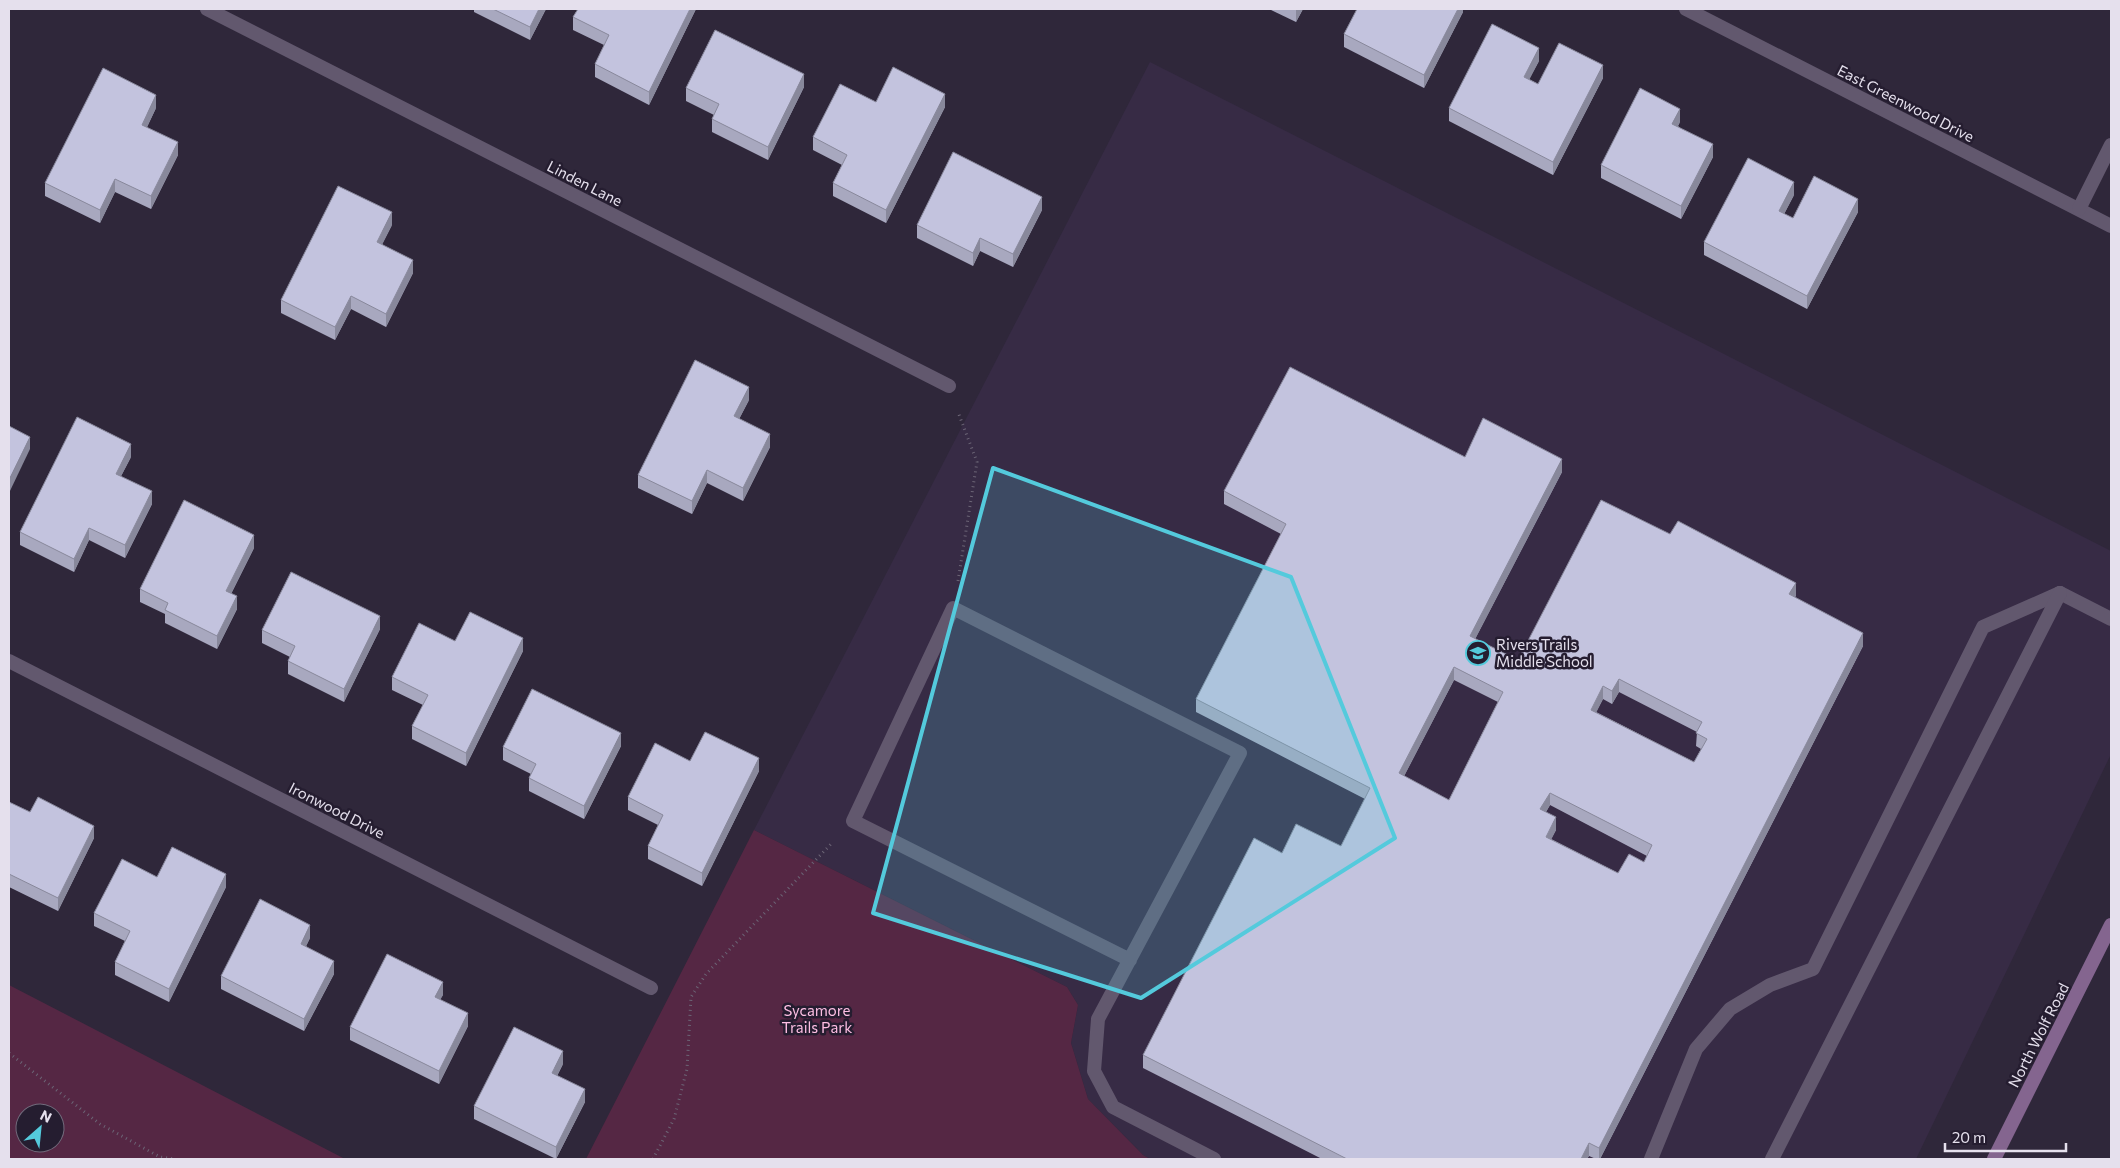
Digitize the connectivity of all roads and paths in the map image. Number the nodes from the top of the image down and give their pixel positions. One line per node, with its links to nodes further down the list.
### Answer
1 (207, 9): 6 (street, Linden Lane)
2 (1686, 9): 4 (street, East Greenwood Drive)
3 (2111, 145): 4 (street)
4 (2079, 209): 5 (street, East Greenwood Drive)
5 (2111, 226)
6 (949, 386): 8 (path)
7 (2060, 593): 9 (street); 19 (street); 20 (street)
8 (954, 608): 11 (street); 13 (street)
9 (2111, 619)
10 (9, 661): 14 (street, Ironwood Drive)
11 (853, 821): 13 (street); 17 (path)
12 (2111, 925): 21 (main road, North Wolf Road)
13 (1130, 960): 18 (street)
14 (651, 988)
15 (9, 1053): 16 (path)
16 (176, 1159)
17 (653, 1159)
18 (1214, 1159)
19 (1651, 1159)
20 (1772, 1159)
21 (1994, 1159)

